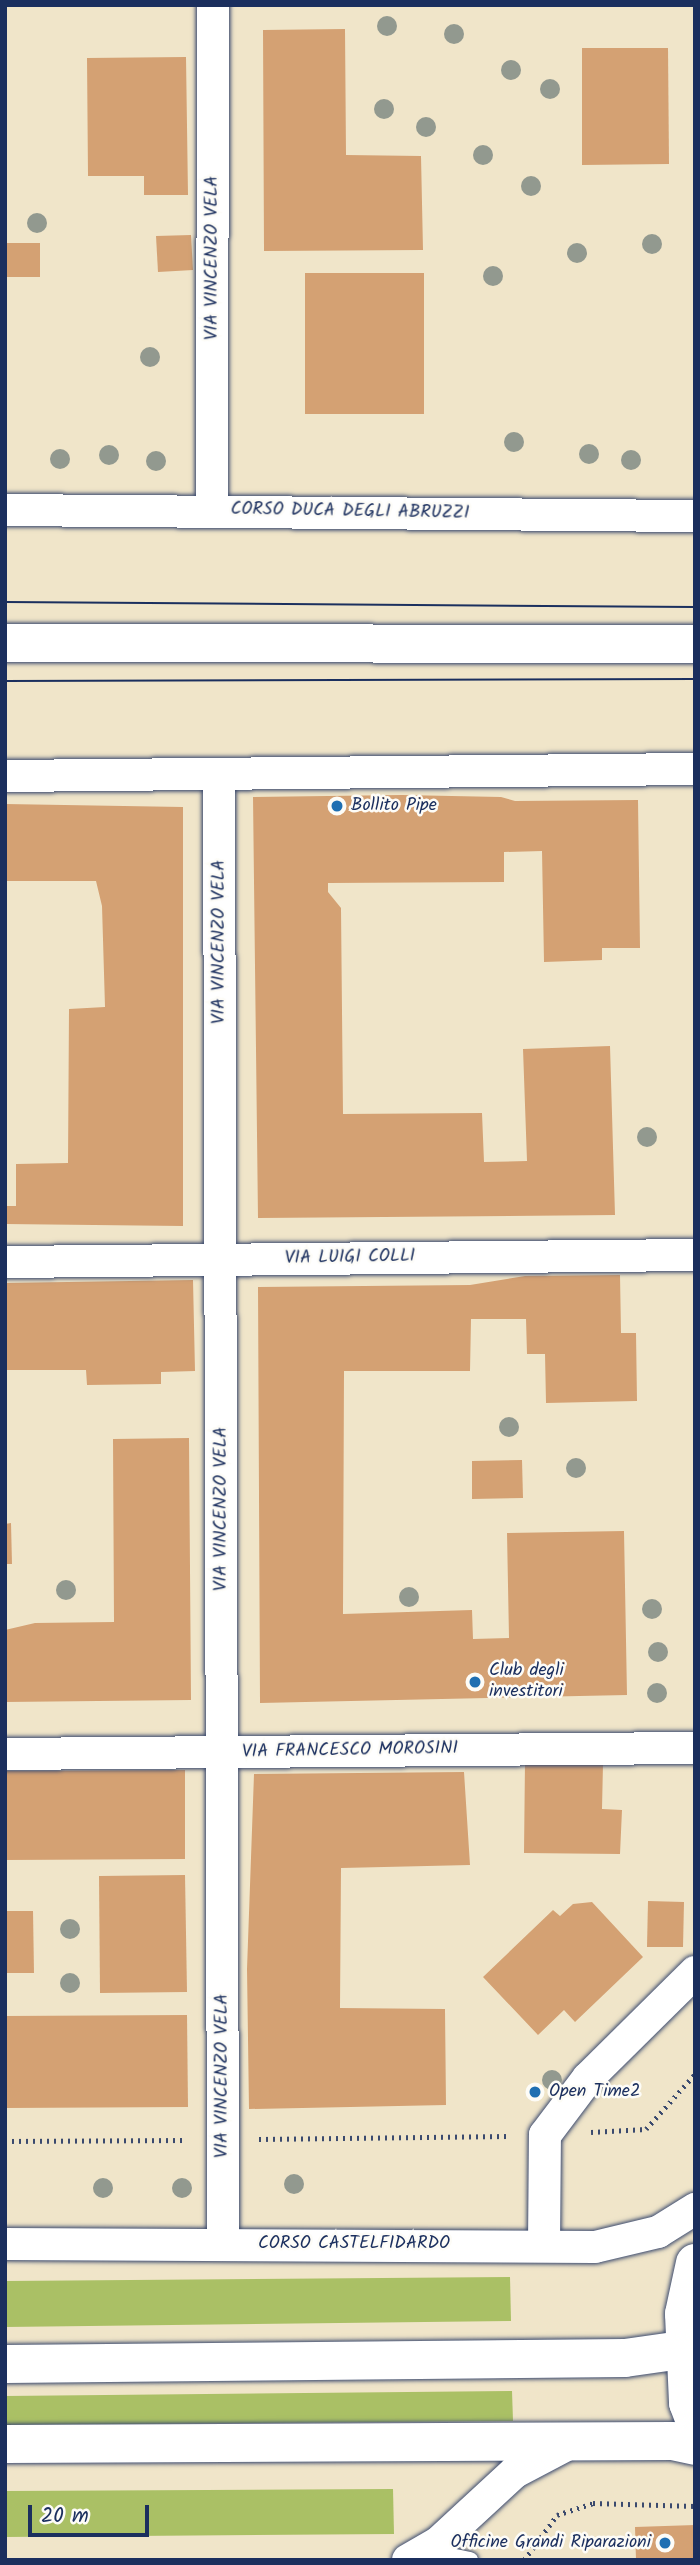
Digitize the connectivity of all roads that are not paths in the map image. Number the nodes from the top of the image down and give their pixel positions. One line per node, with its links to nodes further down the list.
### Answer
1 (213, 5): 3 (street, VIA VINCENZO VELA)
2 (5, 510): 3 (street, CORSO DUCA DEGLI ABRUZZI)
3 (212, 510): 4 (street, CORSO DUCA DEGLI ABRUZZI)
4 (695, 516)
5 (5, 643): 6 (main road)
6 (695, 644)
7 (695, 769): 8 (street)
8 (219, 774): 9 (street); 11 (street, VIA VINCENZO VELA)
9 (5, 776)
10 (695, 1255): 11 (street, VIA LUIGI COLLI)
11 (222, 1260): 12 (street, VIA LUIGI COLLI); 14 (street, VIA VINCENZO VELA)
12 (5, 1262)
13 (695, 1748): 14 (street, VIA FRANCESCO MOROSINI)
14 (222, 1752): 15 (street, VIA FRANCESCO MOROSINI); 18 (street, VIA VINCENZO VELA)
15 (5, 1754)
16 (695, 1972): 20 (street)
17 (695, 2209): 20 (street, CORSO CASTELFIDARDO)
18 (223, 2243): 19 (street, CORSO CASTELFIDARDO); 20 (street, CORSO CASTELFIDARDO)
19 (5, 2244)
20 (544, 2245)
21 (695, 2263): 22 (main road)
22 (690, 2349): 23 (main road); 24 (main road)
23 (5, 2364)
24 (695, 2421)
25 (574, 2441): 26 (main road); 27 (main road); 28 (street)
26 (5, 2444)
27 (695, 2446)
28 (417, 2555): 29 (lane)
29 (470, 2560)

